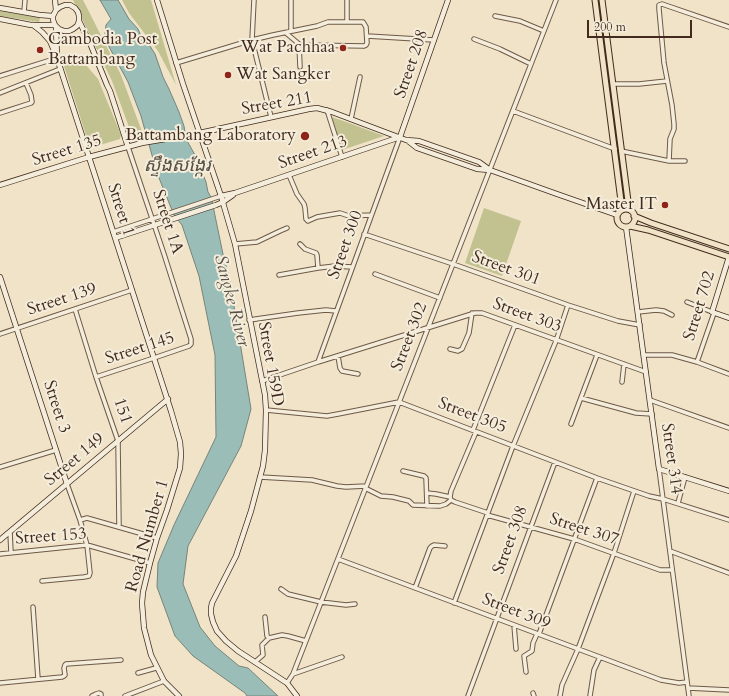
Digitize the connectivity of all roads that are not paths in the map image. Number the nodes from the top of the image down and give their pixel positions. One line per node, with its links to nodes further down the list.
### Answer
1 (25, 0): 15 (street)
2 (55, 0): 14 (street)
3 (70, 0): 13 (street)
4 (157, 0): 33 (street, Street 159D)
5 (254, 0): 29 (street)
6 (291, 0): 24 (street)
7 (347, 0): 20 (street)
8 (448, 0): 30 (street, Street 208)
9 (556, 0): 25 (street, Street 302)
10 (595, 0): 52 (main road)
11 (602, 0): 41 (main road)
12 (0, 8): 15 (street)
13 (75, 8): 14 (street); 19 (street)
14 (56, 10): 16 (street)
15 (24, 12): 16 (street)
16 (53, 16): 22 (street)
17 (495, 16): 25 (street)
18 (0, 19): 21 (street)
19 (79, 21): 22 (street); 51 (street, Street 1A)
20 (347, 21): 24 (street); 27 (street)
21 (31, 24): 22 (street); 32 (street)
22 (55, 26): 32 (street, Street 1)
23 (729, 27): 39 (street)
24 (291, 31): 26 (street)
25 (544, 31): 34 (street, Street 302)
26 (286, 33): 29 (street); 31 (street)
27 (367, 36): 30 (street); 31 (street)
28 (474, 39): 34 (street)
29 (252, 40): 33 (street); 46 (street)
30 (434, 40): 49 (street, Street 208)
31 (299, 44): 35 (street)
32 (57, 58): 36 (street, Street 1); 37 (street)
33 (176, 63): 48 (street, Street 159D)
34 (531, 64): 44 (street, Street 302)
35 (300, 67)
36 (60, 69): 40 (street); 54 (street, Street 1)
37 (0, 76)
38 (360, 77): 47 (street)
39 (667, 81): 41 (street); 56 (street)
40 (26, 83): 42 (street); 45 (street)
41 (613, 84): 53 (main road)
42 (0, 93)
43 (327, 110): 46 (street, Street 211); 47 (street, Street 211); 55 (street)
44 (513, 111): 52 (street); 58 (street, Street 302)
45 (0, 113)
46 (270, 117): 48 (street, Street 211)
47 (351, 119): 49 (street, Street 211)
48 (197, 133): 50 (street, Street 211); 62 (street, Street 159D)
49 (400, 137): 55 (street, Street 213); 58 (street, Street 211); 66 (street, Street 300)
50 (142, 143): 51 (street, Street 135)
51 (128, 147): 54 (street, Street 135); 68 (street, Street 1A)
52 (615, 149): 65 (main road)
53 (621, 151): 56 (street); 64 (main road)
54 (89, 157): 60 (street, Street 135); 72 (street, Street 1)
55 (342, 157): 59 (street, Street 213)
56 (669, 161): 57 (street)
57 (684, 161)
58 (490, 170): 65 (street, Street 211); 79 (street, Street 302)
59 (289, 175): 61 (street, Street 213); 66 (street)
60 (0, 185)
61 (235, 193): 62 (street, Street 213); 63 (street, Street 213)
62 (221, 196): 63 (street, Street 159D); 68 (street, Street 213)
63 (223, 202): 69 (street, Street 213); 75 (street, Street 159D)
64 (630, 210): 65 (main road); 67 (main road)
65 (618, 213): 70 (main road)
66 (371, 215): 73 (street, Street 300)
67 (634, 216): 70 (main road); 77 (main road)
68 (152, 219): 69 (street, Street 1A); 72 (street)
69 (154, 225): 74 (street, Street 213); 103 (street, Street 1A)
70 (628, 226): 78 (main road); 91 (street, Street 314)
71 (286, 228): 75 (street)
72 (113, 232): 74 (street, Street 1)
73 (364, 234): 79 (street, Street 301); 80 (street, Street 300)
74 (115, 238): 85 (street, Street 1)
75 (235, 244): 96 (street, Street 159D)
76 (300, 244): 81 (street)
77 (729, 250)
78 (729, 257): 93 (street, Street 702)
79 (453, 264): 86 (street, Street 302); 88 (street, Street 301)
80 (352, 267): 81 (street); 90 (street, Street 300)
81 (318, 268): 83 (street)
82 (375, 274): 86 (street)
83 (279, 275)
84 (0, 277): 99 (street, Street 3)
85 (132, 290): 89 (street, Street 139); 108 (street, Street 1)
86 (440, 298): 100 (street, Street 302)
87 (687, 302): 93 (street)
88 (568, 306): 98 (street, Street 301); 102 (street)
89 (75, 309): 99 (street, Street 139); 115 (street, 151)
90 (336, 310): 96 (street); 109 (street, Street 300)
91 (638, 312): 94 (street); 98 (street, Street 314)
92 (472, 313): 97 (street, Street 303); 100 (street, Street 303); 104 (street)
93 (713, 313): 95 (street); 110 (street, Street 702)
94 (672, 315)
95 (729, 318)
96 (249, 320): 116 (street, Street 159D)
97 (515, 325): 102 (street, Street 303); 126 (street)
98 (640, 325): 105 (street, Street 314)
99 (17, 328): 101 (street, Street 139); 129 (street, Street 3)
100 (428, 328): 106 (street, Street 303); 121 (street, Street 302)
101 (0, 334)
102 (556, 341): 107 (street, Street 303); 128 (street)
103 (191, 344): 108 (street, Street 145)
104 (450, 349)
105 (644, 355): 110 (street); 112 (street, Street 314)
106 (338, 356): 109 (street, Street 303); 113 (street)
107 (598, 356): 111 (street, Street 303); 118 (street)
108 (154, 358): 115 (street, Street 145); 119 (street, Street 1)
109 (318, 362): 116 (street, Street 303)
110 (697, 362): 114 (street)
111 (624, 364): 112 (street, Street 303); 117 (street)
112 (646, 372): 120 (street, Street 314)
113 (358, 374)
114 (729, 374)
115 (96, 376): 127 (street, 151)
116 (262, 381): 122 (street, Street 159D)
117 (622, 382)
118 (581, 398): 123 (street); 124 (street)
119 (168, 399): 127 (street, Street 149); 152 (street, Road Number 1)
120 (650, 400): 123 (street, Street 314); 125 (street)
121 (399, 402): 122 (street); 126 (street, Street 305); 138 (street, Street 302)
122 (266, 410): 134 (street, Street 159D)
123 (652, 414): 132 (street, Street 314)
124 (571, 424)
125 (729, 428)
126 (475, 431): 128 (street, Street 305); 143 (street)
127 (118, 441): 137 (street, Street 149); 149 (street, 151)
128 (513, 446): 130 (street, Street 305); 146 (street)
129 (56, 450): 131 (street); 137 (street, Street 3)
130 (555, 462): 136 (street, Street 305); 150 (street, Street 308)
131 (0, 467)
132 (659, 469): 135 (street); 142 (street, Street 314)
133 (403, 471): 141 (street)
134 (260, 477): 138 (street); 183 (street, Street 159D)
135 (685, 477): 140 (street); 144 (street)
136 (597, 478): 139 (street, Street 305); 153 (street)
137 (67, 484): 147 (street, Street 3); 151 (street, Street 149)
138 (365, 487): 145 (street); 161 (street, Street 302)
139 (634, 491): 142 (street, Street 305); 159 (street)
140 (729, 491)
141 (427, 494): 143 (street, Street 307); 145 (street)
142 (663, 498): 144 (street, Street 305); 157 (street, Street 314)
143 (450, 499): 145 (street); 146 (street, Street 307)
144 (678, 503): 148 (street, Street 305)
145 (427, 506)
146 (488, 514): 150 (street, Street 307); 169 (street)
147 (80, 520): 149 (street); 155 (street, Street 3)
148 (729, 520)
149 (119, 526): 152 (street)
150 (530, 527): 153 (street, Street 307); 173 (street, Street 308)
151 (10, 532): 154 (street, Street 149); 158 (street)
152 (157, 538): 162 (street, Road Number 1)
153 (574, 539): 159 (street, Street 307); 175 (street)
154 (0, 540)
155 (87, 545): 158 (street, Street 153); 162 (street, Street 153); 165 (street, Street 3)
156 (445, 546): 166 (street)
157 (670, 551): 163 (street, Street 314); 164 (street)
158 (11, 553): 160 (street, Street 153)
159 (614, 553): 163 (street, Street 307); 179 (street)
160 (0, 554)
161 (338, 559): 166 (street, Street 309); 168 (street, Street 302)
162 (150, 563): 184 (street, Road Number 1)
163 (672, 570): 190 (street, Street 314)
164 (729, 573)
165 (42, 581)
166 (415, 588): 169 (street, Street 309)
167 (281, 589): 168 (street)
168 (321, 602): 170 (street); 177 (street, Street 302)
169 (454, 603): 173 (street, Street 309)
170 (355, 604)
171 (33, 607): 188 (street)
172 (265, 617): 176 (street)
173 (496, 618): 174 (street, Street 309); 200 (street, Street 308)
174 (514, 625): 175 (street, Street 309); 178 (street)
175 (538, 634): 179 (street, Street 309); 185 (street)
176 (269, 638): 177 (street); 183 (street)
177 (306, 641): 187 (street, Street 302)
178 (516, 649)
179 (578, 649): 181 (street, Street 309); 201 (street)
180 (342, 657): 187 (street)
181 (600, 657): 190 (street, Street 309); 202 (street)
182 (120, 660): 188 (street)
183 (255, 662): 192 (street, Street 159D)
184 (156, 668): 186 (street); 189 (street, Road Number 1)
185 (526, 672)
186 (138, 673)
187 (293, 674): 192 (street, Street 302)
188 (38, 679): 191 (street)
189 (164, 681): 197 (street); 198 (street, Road Number 1)
190 (687, 682): 193 (street, Street 314)
191 (0, 683)
192 (287, 683): 199 (street, Street 159D)
193 (688, 688): 194 (street); 203 (street, Street 314)
194 (729, 690)
195 (92, 696): 196 (street)
196 (101, 696)
197 (125, 696)
198 (179, 696)
199 (297, 696)
200 (468, 696)
201 (560, 696)
202 (590, 696)
203 (689, 696)

